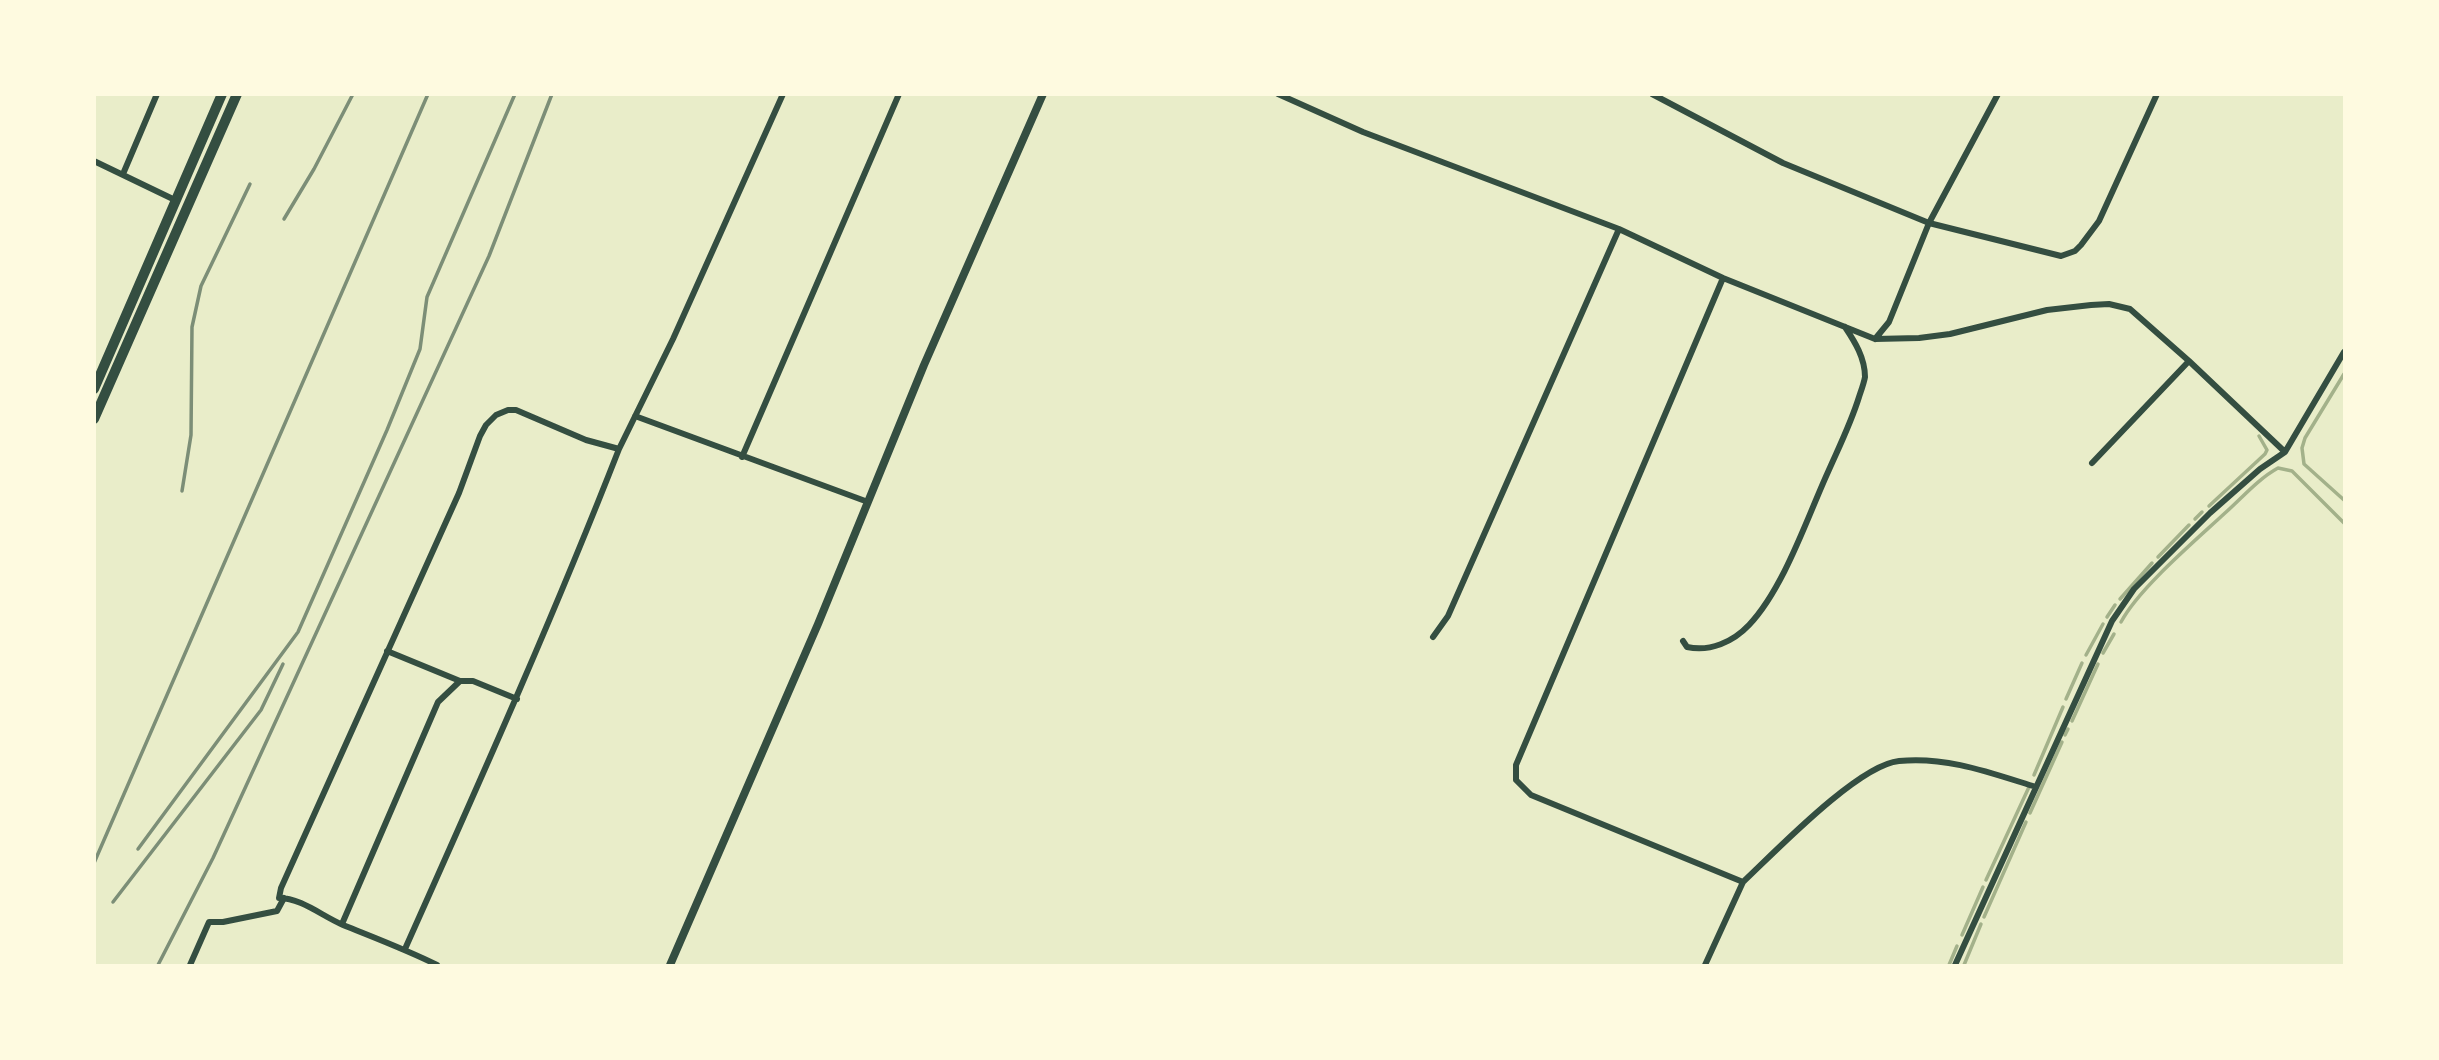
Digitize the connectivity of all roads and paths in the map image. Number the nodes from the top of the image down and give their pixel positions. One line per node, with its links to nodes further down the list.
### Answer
1 (157, 94): 12 (street)
2 (222, 94): 13 (highway)
3 (237, 94): 23 (highway)
4 (783, 94): 22 (street)
5 (899, 94): 26 (street)
6 (1043, 94): 28 (main road)
7 (1278, 94): 15 (street)
8 (1652, 94): 14 (street)
9 (1998, 94): 14 (street)
10 (2157, 94): 14 (street)
11 (94, 161): 12 (street)
12 (122, 174): 13 (street)
13 (176, 200): 21 (highway)
14 (1929, 223): 18 (street)
15 (1619, 229): 16 (street); 29 (street)
16 (1723, 278): 17 (street); 35 (street)
17 (1844, 326): 18 (street); 30 (street)
18 (1875, 338): 20 (street)
19 (2344, 352): 25 (street)
20 (2189, 360): 25 (street); 27 (street)
21 (95, 385)
22 (635, 416): 24 (street); 26 (street)
23 (94, 419)
24 (619, 449): 31 (street); 33 (street)
25 (2286, 452): 34 (street)
26 (742, 457): 28 (street)
27 (2092, 463)
28 (868, 502): 41 (main road)
29 (1433, 637)
30 (1684, 641)
31 (387, 651): 32 (street); 36 (street)
32 (460, 681): 33 (street); 37 (street)
33 (517, 699): 38 (street)
34 (2036, 787): 35 (street); 43 (street)
35 (1743, 882): 42 (street)
36 (284, 898): 37 (street); 39 (street)
37 (342, 924): 38 (street)
38 (405, 949): 40 (street)
39 (190, 965)
40 (437, 965)
41 (670, 965)
42 (1705, 965)
43 (1955, 965)

